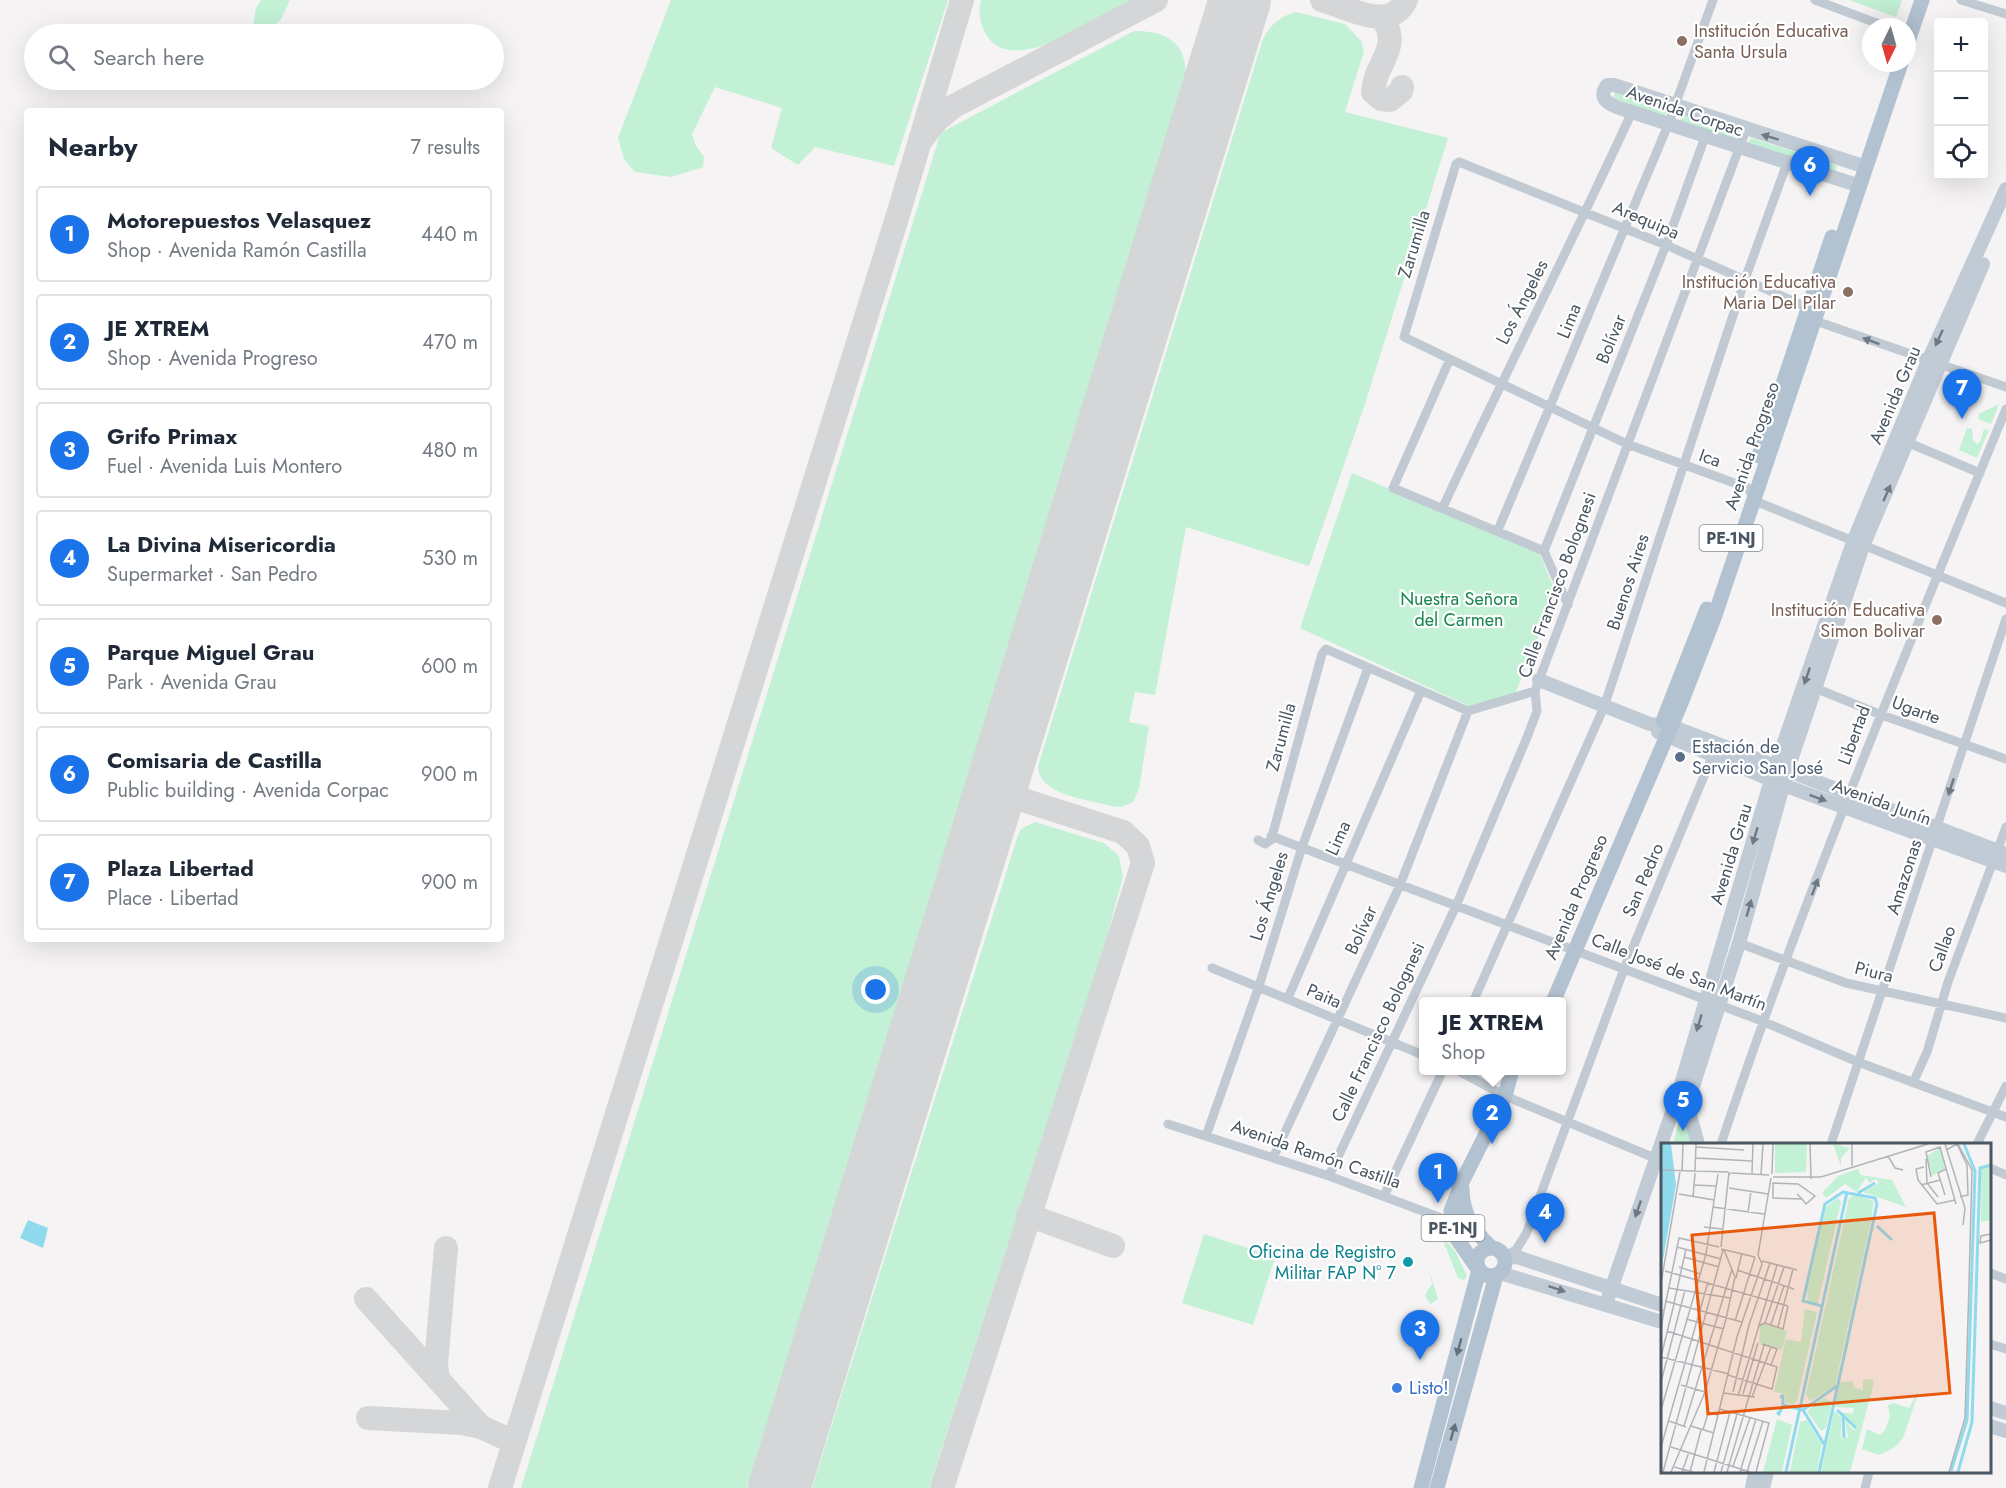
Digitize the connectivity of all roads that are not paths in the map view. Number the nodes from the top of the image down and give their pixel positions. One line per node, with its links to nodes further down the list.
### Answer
1 (1713, 0): 12 (street, Lima)
2 (1911, 0): 8 (main road)
3 (1922, 0): 9 (main road)
4 (1961, 0): 6 (street)
5 (1819, 1): 7 (street)
6 (2006, 14)
7 (1863, 18)
8 (1905, 18)
9 (1916, 18)
10 (1888, 72): 20 (main road, Avenida Progreso / PE-1NJ)
11 (1898, 72): 20 (main road, Avenida Progreso / PE-1NJ)
12 (1675, 106): 13 (street, Avenida Corpac); 14 (street, Lima); 15 (street, Avenida Corpac)
13 (1632, 112): 14 (street, Avenida Corpac); 24 (street, Los Ángeles)
14 (1668, 125): 16 (street, Avenida Corpac); 25 (street, Lima)
15 (1746, 129): 17 (street, Calle Francisco Bolognesi); 20 (street, Avenida Corpac, one-way to 15)
16 (1705, 137): 17 (street, Avenida Corpac); 26 (street, Bolívar)
17 (1739, 148): 19 (street, Avenida Corpac); 27 (street, Calle Francisco Bolognesi)
18 (1460, 162): 24 (street, Arequipa); 30 (street, Zarumilla)
19 (1787, 163): 21 (street, Avenida Corpac); 28 (street, Buenos Aires)
20 (1862, 165): 21 (main road, Avenida Progreso / PE-1NJ)
21 (1856, 184): 29 (main road, Avenida Progreso / PE-1NJ)
22 (2006, 189): 32 (street, Avenida Grau, one-way to 32)
23 (2006, 210): 32 (street, Avenida Grau)
24 (1586, 212): 25 (street, Arequipa); 33 (street, Los Ángeles)
25 (1624, 228): 26 (street, Arequipa); 35 (street, Lima)
26 (1666, 245): 27 (street, Arequipa); 37 (street, Bolívar)
27 (1698, 261): 28 (street, Arequipa); 39 (street, Calle Francisco Bolognesi)
28 (1744, 282): 29 (street, Arequipa); 40 (street, Buenos Aires)
29 (1812, 314): 32 (street, Arequipa, one-way to 29); 42 (main road, Avenida Progreso / PE-1NJ)
30 (1404, 337): 31 (street, Ica)
31 (1449, 361): 33 (street, Ica); 43 (street)
32 (1934, 363): 34 (street, Arequipa); 38 (street, Avenida Grau); 45 (street, Avenida Grau)
33 (1501, 382): 35 (street, Ica); 43 (street, Los Ángeles)
34 (2006, 387)
35 (1552, 406): 37 (street, Ica); 44 (street, Lima)
36 (2006, 409): 41 (street, Libertad)
37 (1594, 427): 39 (street, Ica); 46 (street, Bolívar)
38 (1909, 443): 41 (street); 45 (street, Avenida Grau, one-way to 38)
39 (1627, 444): 40 (street, Ica); 49 (street, Calle Francisco Bolognesi)
40 (1684, 466): 42 (street, Ica); 55 (street, Buenos Aires)
41 (1980, 472): 47 (street, Libertad)
42 (1751, 494): 45 (street, Ica); 58 (main road, Avenida Progreso / PE-1NJ)
43 (1443, 507): 44 (street)
44 (1498, 530): 46 (street)
45 (1858, 544): 47 (street, Ica); 53 (street, Avenida Grau); 62 (street, Avenida Grau, one-way to 62)
46 (1544, 551): 49 (street)
47 (1936, 576): 48 (street, Ica); 57 (street, Libertad)
48 (2006, 603)
49 (1568, 605): 52 (street, Calle Francisco Bolognesi)
50 (2006, 619): 59 (street, Amazonas)
51 (1368, 668): 54 (street); 66 (street, Zarumilla); 68 (street, Los Ángeles)
52 (1537, 686): 55 (street, Avenida Junín); 56 (street); 73 (street, Calle Francisco Bolognesi)
53 (1815, 688): 57 (street, Ugarte); 62 (street, Avenida Grau)
54 (1420, 693): 56 (street); 70 (street, Lima)
55 (1604, 707): 58 (street, Avenida Junín); 74 (street, Buenos Aires)
56 (1468, 711): 72 (street, Bolívar)
57 (1879, 714): 59 (street, Ugarte); 63 (street, Libertad)
58 (1661, 728): 60 (street, Avenida Junín); 76 (main road, Avenida Progreso / PE-1NJ)
59 (1964, 745): 61 (street, Ugarte); 65 (street, Amazonas, one-way to 65)
60 (1714, 750): 62 (street, Avenida Junín); 79 (street, San Pedro)
61 (2006, 759)
62 (1779, 776): 63 (street, Avenida Junín); 75 (street, Avenida Grau, one-way to 62); 86 (street, Avenida Grau, one-way to 86)
63 (1847, 802): 65 (street, Avenida Junín); 77 (street, Libertad, one-way to 63)
64 (2006, 827): 69 (street, Callao)
65 (1935, 834): 69 (street, Avenida Junín); 81 (street, Amazonas)
66 (1271, 836): 67 (street); 68 (street, Calle José de San Martín)
67 (1258, 840)
68 (1302, 847): 70 (street, Calle José de San Martín); 80 (street, Los Ángeles)
69 (1998, 855): 71 (street, Avenida Junín); 87 (street, Callao)
70 (1345, 864): 72 (street, Calle José de San Martín); 85 (street, Lima)
71 (2006, 866)
72 (1400, 885): 73 (street, Calle José de San Martín); 90 (street, Bolívar)
73 (1456, 906): 74 (street, Calle José de San Martín); 92 (street, Calle Francisco Bolognesi)
74 (1507, 925): 76 (street, Calle José de San Martín); 82 (street, Buenos Aires)
75 (1739, 943): 77 (street, Piura); 88 (street, Avenida Grau)
76 (1570, 948): 79 (street, Calle José de San Martín); 83 (main road, Avenida Progreso / PE-1NJ); 84 (main road, Avenida Progreso / PE-1NJ)
77 (1788, 962): 81 (street, Piura); 91 (street, Libertad)
78 (1212, 968): 80 (street, Paita)
79 (1624, 969): 86 (street, Calle José de San Martín); 105 (street, San Pedro)
80 (1259, 986): 85 (street, Paita); 106 (street, Los Ángeles)
81 (1883, 992): 87 (street, Piura); 94 (street, Amazonas)
82 (1475, 997)
83 (1545, 997)
84 (1554, 997)
85 (1288, 998): 90 (street, Paita)
86 (1706, 1000): 88 (street, Calle José de San Martín); 107 (street, Avenida Grau, one-way to 107)
87 (1942, 1004): 89 (street, Piura); 99 (street, Callao)
88 (1720, 1005): 91 (street, Calle José de San Martín); 108 (street, Avenida Grau)
89 (2006, 1018)
90 (1338, 1019): 92 (street, Paita); 112 (street, Bolívar)
91 (1762, 1021): 94 (street, Calle José de San Martín); 109 (street, Libertad)
92 (1391, 1042): 93 (street, Paita); 116 (street, Calle Francisco Bolognesi)
93 (1419, 1053)
94 (1858, 1062): 99 (street, Calle José de San Martín); 110 (street, Amazonas)
95 (1441, 1075): 118 (street)
96 (1465, 1075): 101 (street)
97 (1511, 1075): 101 (main road, PE-1NJ)
98 (1521, 1075): 101 (main road, PE-1NJ)
99 (1913, 1083): 102 (street, Calle José de San Martín)
100 (2006, 1086): 102 (street)
101 (1505, 1096): 105 (street); 117 (main road, PE-1NJ)
102 (1992, 1111): 103 (street, Calle José de San Martín); 111 (street)
103 (2006, 1116)
104 (1168, 1124): 106 (street, Avenida Ramón Castilla)
105 (1568, 1124): 113 (street); 120 (street, San Pedro)
106 (1206, 1136): 112 (street, Avenida Ramón Castilla)
107 (1664, 1143)
108 (1698, 1143)
109 (1721, 1143)
110 (1831, 1143)
111 (1977, 1143)
112 (1273, 1158): 116 (street, Avenida Ramón Castilla)
113 (1659, 1160): 125 (street, Avenida Grau, one-way to 125)
114 (1991, 1169): 115 (street)
115 (2006, 1175)
116 (1329, 1176): 118 (street, Avenida Ramón Castilla)
117 (1462, 1182): 119 (main road, PE-1NJ); 120 (main road, PE-1NJ)
118 (1384, 1196): 119 (street, Avenida Ramón Castilla)
119 (1452, 1222): 121 (main road, PE-1NJ)
120 (1500, 1254): 121 (main road, PE-1NJ); 122 (main road, PE-1NJ); 125 (street)
121 (1479, 1270): 122 (main road); 128 (main road, PE-1NJ)
122 (1498, 1274): 126 (street, one-way to 126); 130 (main road, PE-1NJ)
123 (1991, 1274): 124 (street)
124 (2006, 1279)
125 (1611, 1288): 126 (street, Avenida Grau); 127 (street)
126 (1606, 1304): 129 (street)
127 (1661, 1305)
128 (1466, 1321): 130 (main road); 133 (main road, PE-1NJ, one-way to 133)
129 (1661, 1322)
130 (1482, 1326): 134 (main road, PE-1NJ)
131 (1991, 1345): 132 (street)
132 (2006, 1349)
133 (1449, 1382): 134 (main road); 142 (main road, PE-1NJ)
134 (1466, 1386): 143 (main road, PE-1NJ, one-way to 134)
135 (1991, 1409): 136 (street)
136 (2006, 1413)
137 (1991, 1427): 138 (street)
138 (2006, 1431)
139 (1755, 1473): 144 (street)
140 (1767, 1473): 145 (street)
141 (1869, 1473): 146 (street)
142 (1421, 1488)
143 (1437, 1488)
144 (1752, 1488)
145 (1763, 1488)
146 (1865, 1488)

